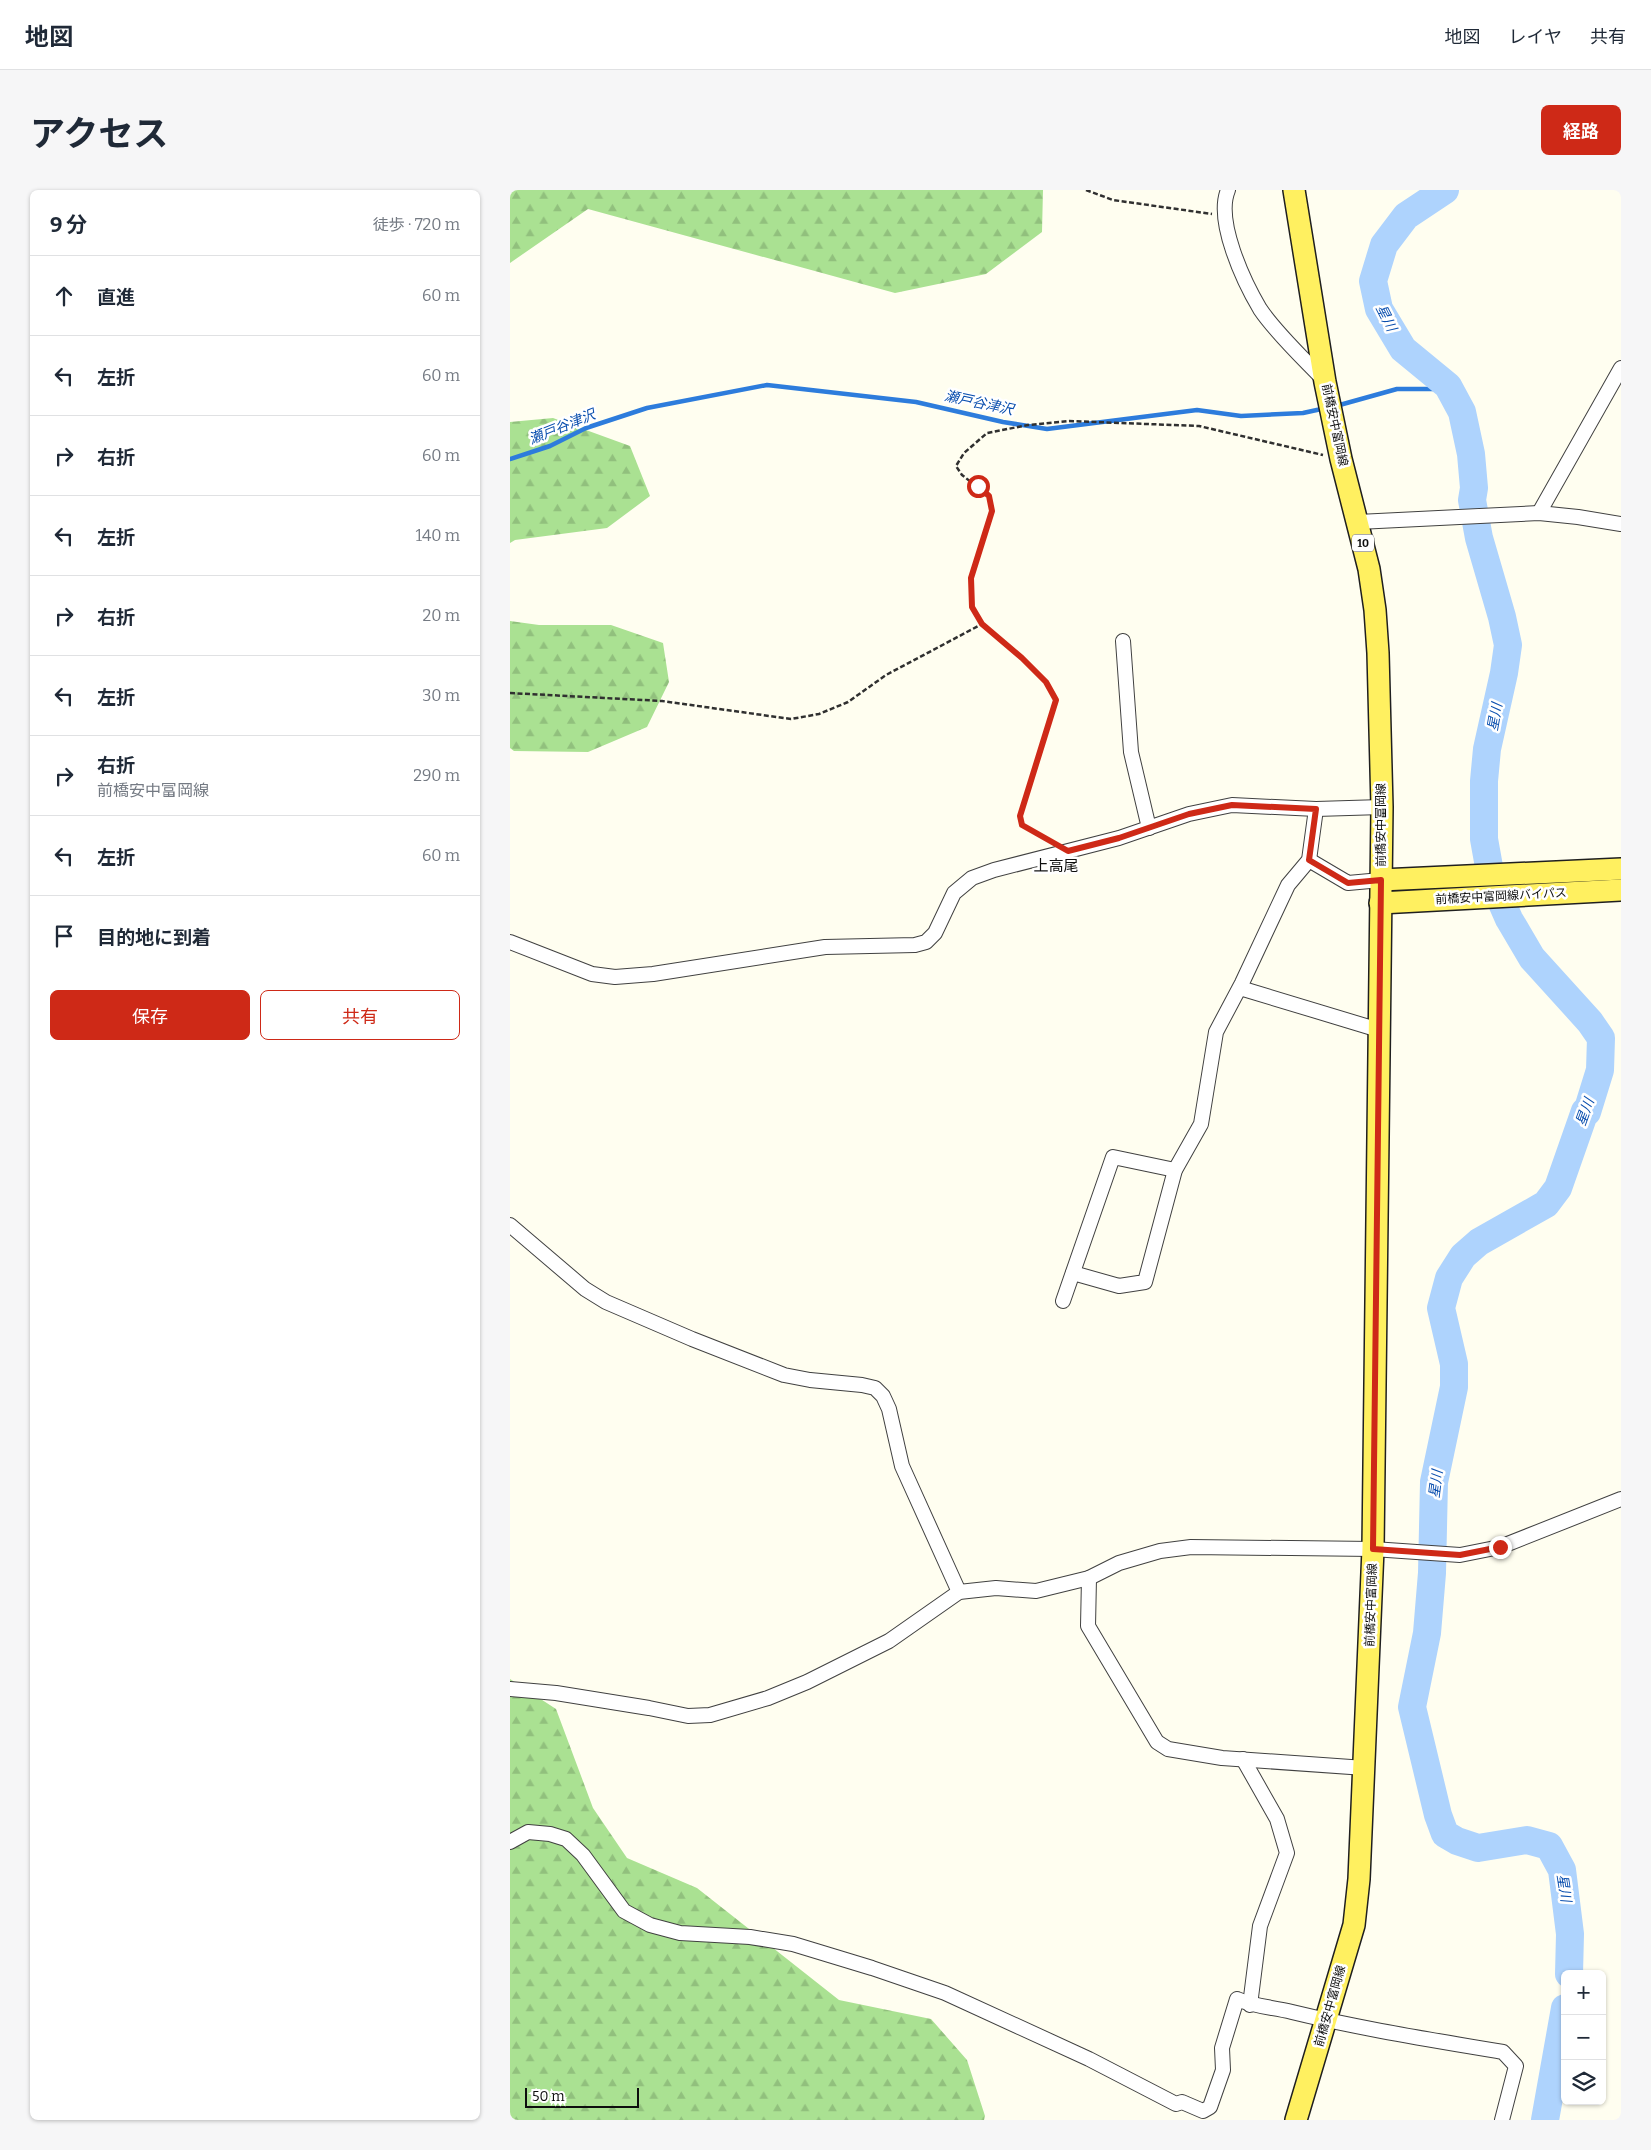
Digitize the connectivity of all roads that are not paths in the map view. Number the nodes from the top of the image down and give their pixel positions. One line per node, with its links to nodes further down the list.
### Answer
1 (1228, 190): 4 (street)
2 (1294, 190): 4 (main road, 前橋安中富岡線 / 10)
3 (1621, 368): 5 (street)
4 (1325, 382): 6 (main road, 前橋安中富岡線 / 10)
5 (1539, 513): 6 (street); 7 (street)
6 (1358, 522): 9 (main road, 前橋安中富岡線 / 10)
7 (1621, 524)
8 (1123, 641): 11 (street)
9 (1382, 807): 10 (street); 14 (main road, 前橋安中富岡線 / 10)
10 (1316, 809): 11 (street); 12 (street)
11 (1149, 828): 17 (street)
12 (1309, 860): 14 (street); 18 (street)
13 (1621, 869): 14 (main road, 前橋安中富岡線バイパス)
14 (1381, 880): 16 (main road, 前橋安中富岡線 / 10)
15 (1621, 890): 16 (main road, 前橋安中富岡線バイパス)
16 (1380, 903): 19 (main road, 前橋安中富岡線 / 10)
17 (510, 942)
18 (1240, 988): 19 (street); 20 (street)
19 (1379, 1030): 25 (main road, 前橋安中富岡線 / 10)
20 (1175, 1170): 22 (street); 22 (street)
21 (510, 1225): 27 (street)
22 (1073, 1273): 23 (street)
23 (1063, 1301)
24 (1621, 1499): 25 (street)
25 (1373, 1549): 26 (street); 30 (main road, 前橋安中富岡線 / 10)
26 (1089, 1578): 27 (street); 29 (street)
27 (959, 1592): 28 (street)
28 (510, 1689)
29 (1243, 1760): 30 (street); 32 (street)
30 (1365, 1768): 33 (main road, 前橋安中富岡線 / 10)
31 (510, 1842): 32 (street)
32 (1250, 2005): 33 (street)
33 (1326, 2021): 34 (main road, 前橋安中富岡線 / 10); 35 (street)
34 (1296, 2120)
35 (1502, 2120)

